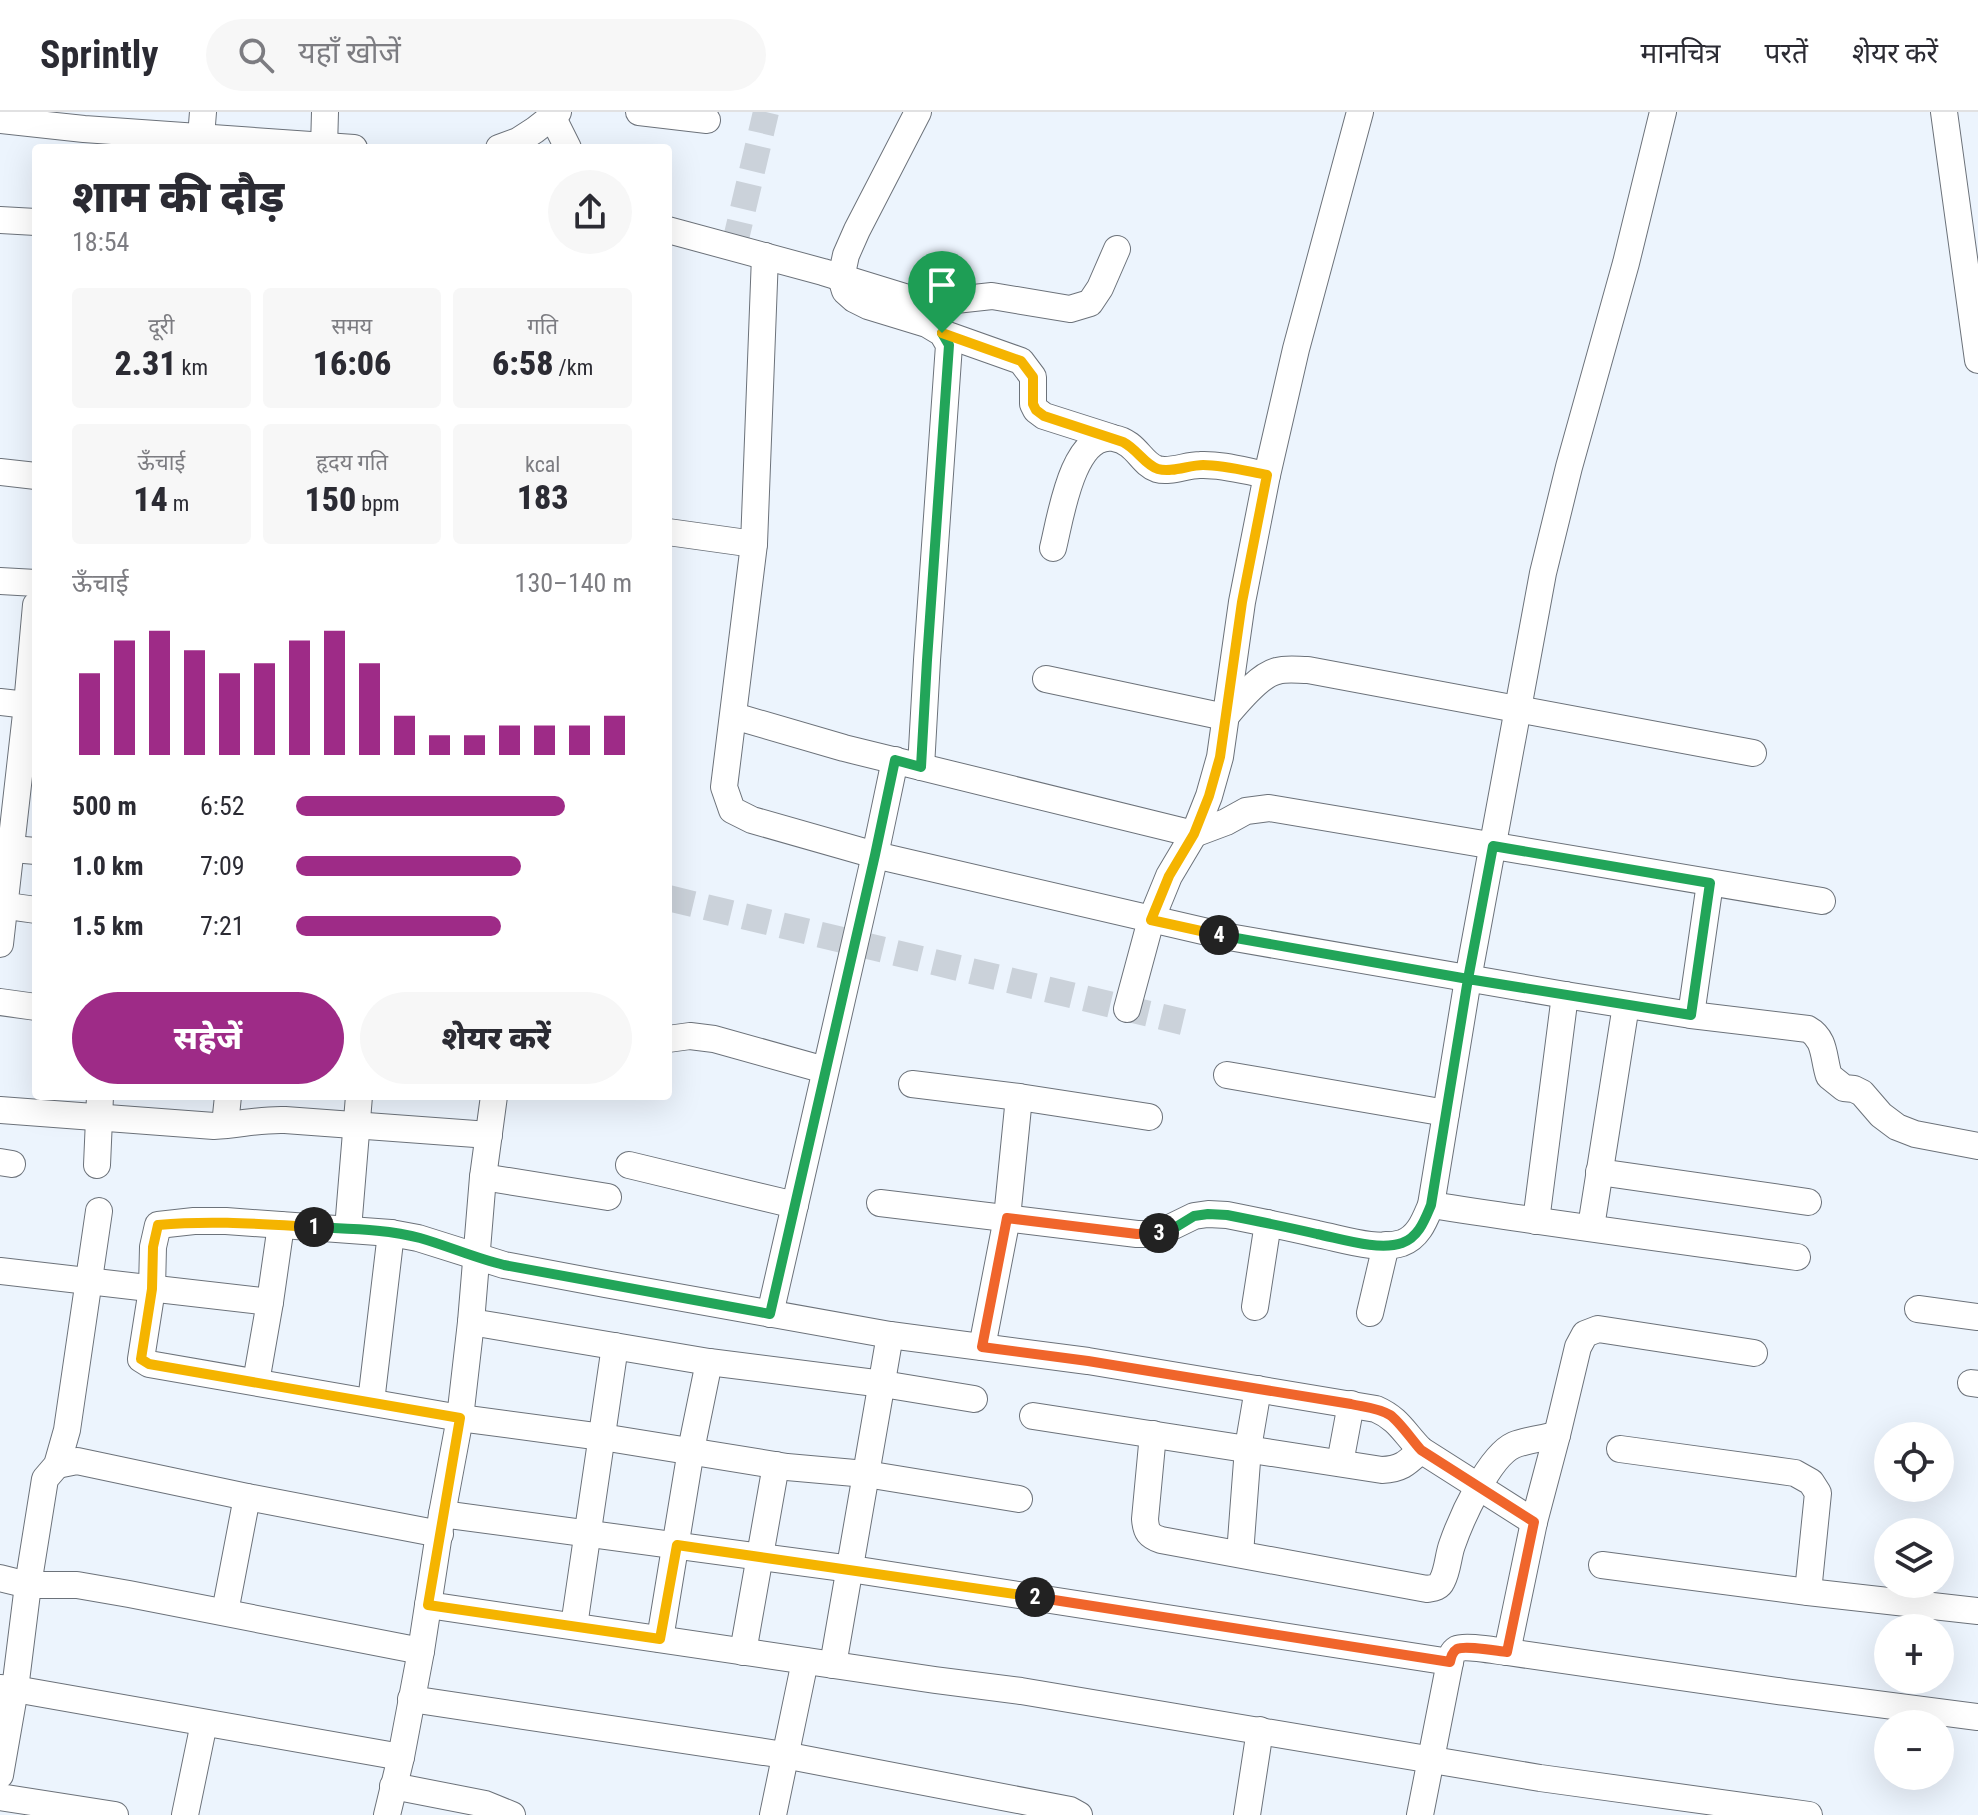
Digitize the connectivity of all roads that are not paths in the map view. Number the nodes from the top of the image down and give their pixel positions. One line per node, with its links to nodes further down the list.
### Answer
1 (325, 112): 13 (street)
2 (639, 112): 10 (street)
3 (918, 112): 22 (street)
4 (1360, 112): 27 (street)
5 (1663, 112): 37 (street)
6 (1944, 112): 18 (street)
7 (554, 113): 14 (street); 15 (street)
8 (0, 120): 9 (street)
9 (87, 120): 11 (street)
10 (707, 120)
11 (202, 125): 12 (street)
12 (307, 144)
13 (324, 144)
14 (510, 144)
15 (566, 144)
16 (0, 220): 17 (street)
17 (32, 222)
18 (1969, 226): 24 (street)
19 (672, 231): 21 (street)
20 (1117, 249): 22 (street)
21 (765, 256): 22 (street); 30 (street)
22 (841, 278): 23 (street)
23 (942, 333): 25 (street); 42 (street)
24 (1978, 360)
25 (1110, 437): 27 (street); 31 (street)
26 (0, 472): 28 (street)
27 (1267, 475): 39 (street)
28 (32, 476)
29 (672, 533): 30 (street)
30 (754, 544): 38 (street)
31 (1053, 548)
32 (0, 581): 33 (street)
33 (32, 583)
34 (1046, 679): 39 (street)
35 (0, 702): 36 (street)
36 (32, 705): 45 (street)
37 (1517, 710): 39 (street); 40 (street); 44 (street)
38 (734, 716): 41 (street); 46 (street)
39 (1225, 717): 43 (street)
40 (1753, 753)
41 (895, 760): 42 (street); 46 (street)
42 (921, 767): 43 (street)
43 (1194, 834): 44 (street); 51 (street)
44 (1493, 846): 47 (street); 53 (street)
45 (16, 849): 49 (street)
46 (875, 855): 51 (street); 61 (street)
47 (1710, 883): 48 (street); 59 (street)
48 (1822, 901)
49 (2, 905): 50 (street); 52 (street)
50 (32, 909)
51 (1151, 920): 53 (street); 58 (street)
52 (0, 944)
53 (1468, 979): 54 (street); 70 (street)
54 (1565, 995): 56 (street); 87 (street)
55 (0, 1002): 57 (street)
56 (1626, 1005): 59 (street); 78 (street)
57 (32, 1006)
58 (1127, 1009)
59 (1691, 1015): 75 (street)
60 (672, 1038): 61 (street)
61 (825, 1070): 83 (street)
62 (1227, 1075): 70 (street)
63 (912, 1084): 64 (street)
64 (1019, 1097): 71 (street); 86 (street)
65 (228, 1100): 73 (street)
66 (359, 1100): 72 (street)
67 (493, 1100): 74 (street)
68 (100, 1106): 69 (street); 73 (street); 76 (street)
69 (0, 1110)
70 (1446, 1113): 84 (street)
71 (1149, 1117)
72 (357, 1124): 73 (street); 74 (street); 91 (street)
73 (225, 1125)
74 (489, 1135): 79 (street)
75 (1978, 1146)
76 (97, 1165)
77 (629, 1165): 83 (street)
78 (1599, 1172): 81 (street); 90 (street)
79 (483, 1177): 80 (street); 95 (street)
80 (608, 1197)
81 (1808, 1202)
82 (880, 1203): 86 (street)
83 (795, 1205): 103 (street)
84 (1431, 1205): 87 (street); 93 (street)
85 (99, 1211): 97 (street)
86 (1007, 1218): 88 (street); 108 (street)
87 (1536, 1221): 90 (street)
88 (1268, 1223): 93 (street); 100 (street)
89 (281, 1225): 91 (street); 98 (street); 99 (street)
90 (1591, 1227): 94 (street)
91 (348, 1229): 92 (street)
92 (391, 1233): 95 (street); 115 (street)
93 (1386, 1245): 102 (street)
94 (1797, 1257)
95 (477, 1258): 103 (street); 105 (street)
96 (0, 1271): 97 (street)
97 (90, 1282): 98 (street); 127 (street)
98 (152, 1289): 99 (street); 111 (street)
99 (270, 1302): 111 (street)
100 (1255, 1307)
101 (1918, 1309): 104 (street)
102 (1370, 1313)
103 (770, 1314): 106 (street)
104 (1978, 1317)
105 (471, 1322): 107 (street); 118 (street)
106 (890, 1335): 108 (street); 112 (street)
107 (615, 1346): 110 (street); 121 (street)
108 (982, 1347): 113 (street)
109 (1754, 1353): 120 (street)
110 (709, 1362): 112 (street); 124 (street)
111 (256, 1382): 115 (street)
112 (883, 1384): 114 (street); 129 (street)
113 (1258, 1389): 116 (street); 122 (street)
114 (974, 1399)
115 (371, 1402): 118 (street)
116 (1351, 1404): 125 (street); 126 (street)
117 (1033, 1416): 119 (street)
118 (460, 1418): 121 (street); 134 (street)
119 (1153, 1434): 122 (street); 137 (street)
120 (1557, 1435): 130 (street); 133 (street)
121 (602, 1437): 124 (street); 135 (street)
122 (1248, 1448): 126 (street); 137 (street)
123 (1620, 1449): 143 (street)
124 (691, 1450): 128 (street); 136 (street)
125 (1421, 1450): 126 (street); 130 (street)
126 (1340, 1463)
127 (57, 1465): 131 (street); 142 (street)
128 (776, 1465): 129 (street); 138 (street)
129 (866, 1474): 132 (street); 140 (street)
130 (1479, 1487): 133 (street); 137 (street)
131 (247, 1497): 134 (street); 146 (street)
132 (1019, 1499)
133 (1534, 1522): 151 (street)
134 (441, 1524): 135 (street); 144 (street)
135 (588, 1533): 136 (street); 147 (street)
136 (677, 1545): 138 (street); 148 (street)
137 (1240, 1554)
138 (760, 1556): 140 (street); 150 (street)
139 (1602, 1565): 143 (street)
140 (851, 1569): 153 (street); 154 (street)
141 (0, 1578): 142 (street)
142 (28, 1585): 146 (street); 155 (street)
143 (1808, 1592): 145 (street)
144 (428, 1605): 147 (street); 149 (street)
145 (1978, 1611)
146 (225, 1612): 149 (street)
147 (574, 1626): 148 (street)
148 (660, 1639): 150 (street)
149 (421, 1651): 156 (street)
150 (743, 1652): 152 (street)
151 (1507, 1652): 153 (street); 157 (street)
152 (805, 1661): 154 (street); 160 (street)
153 (1450, 1662): 162 (street)
154 (833, 1665): 159 (street)
155 (8, 1689): 158 (street); 163 (street)
156 (411, 1699): 160 (street); 161 (street)
157 (1978, 1717)
158 (204, 1723): 161 (street); 167 (street)
159 (1260, 1730): 162 (street); 172 (street)
160 (784, 1755): 170 (street); 171 (street)
161 (401, 1757): 164 (street)
162 (1430, 1760): 173 (street); 174 (street)
163 (0, 1775)
164 (393, 1786): 168 (street); 169 (street)
165 (0, 1797): 166 (street)
166 (115, 1815)
167 (185, 1815)
168 (387, 1815)
169 (512, 1815)
170 (773, 1815)
171 (1079, 1815)
172 (1247, 1815)
173 (1420, 1815)
174 (1809, 1815)

